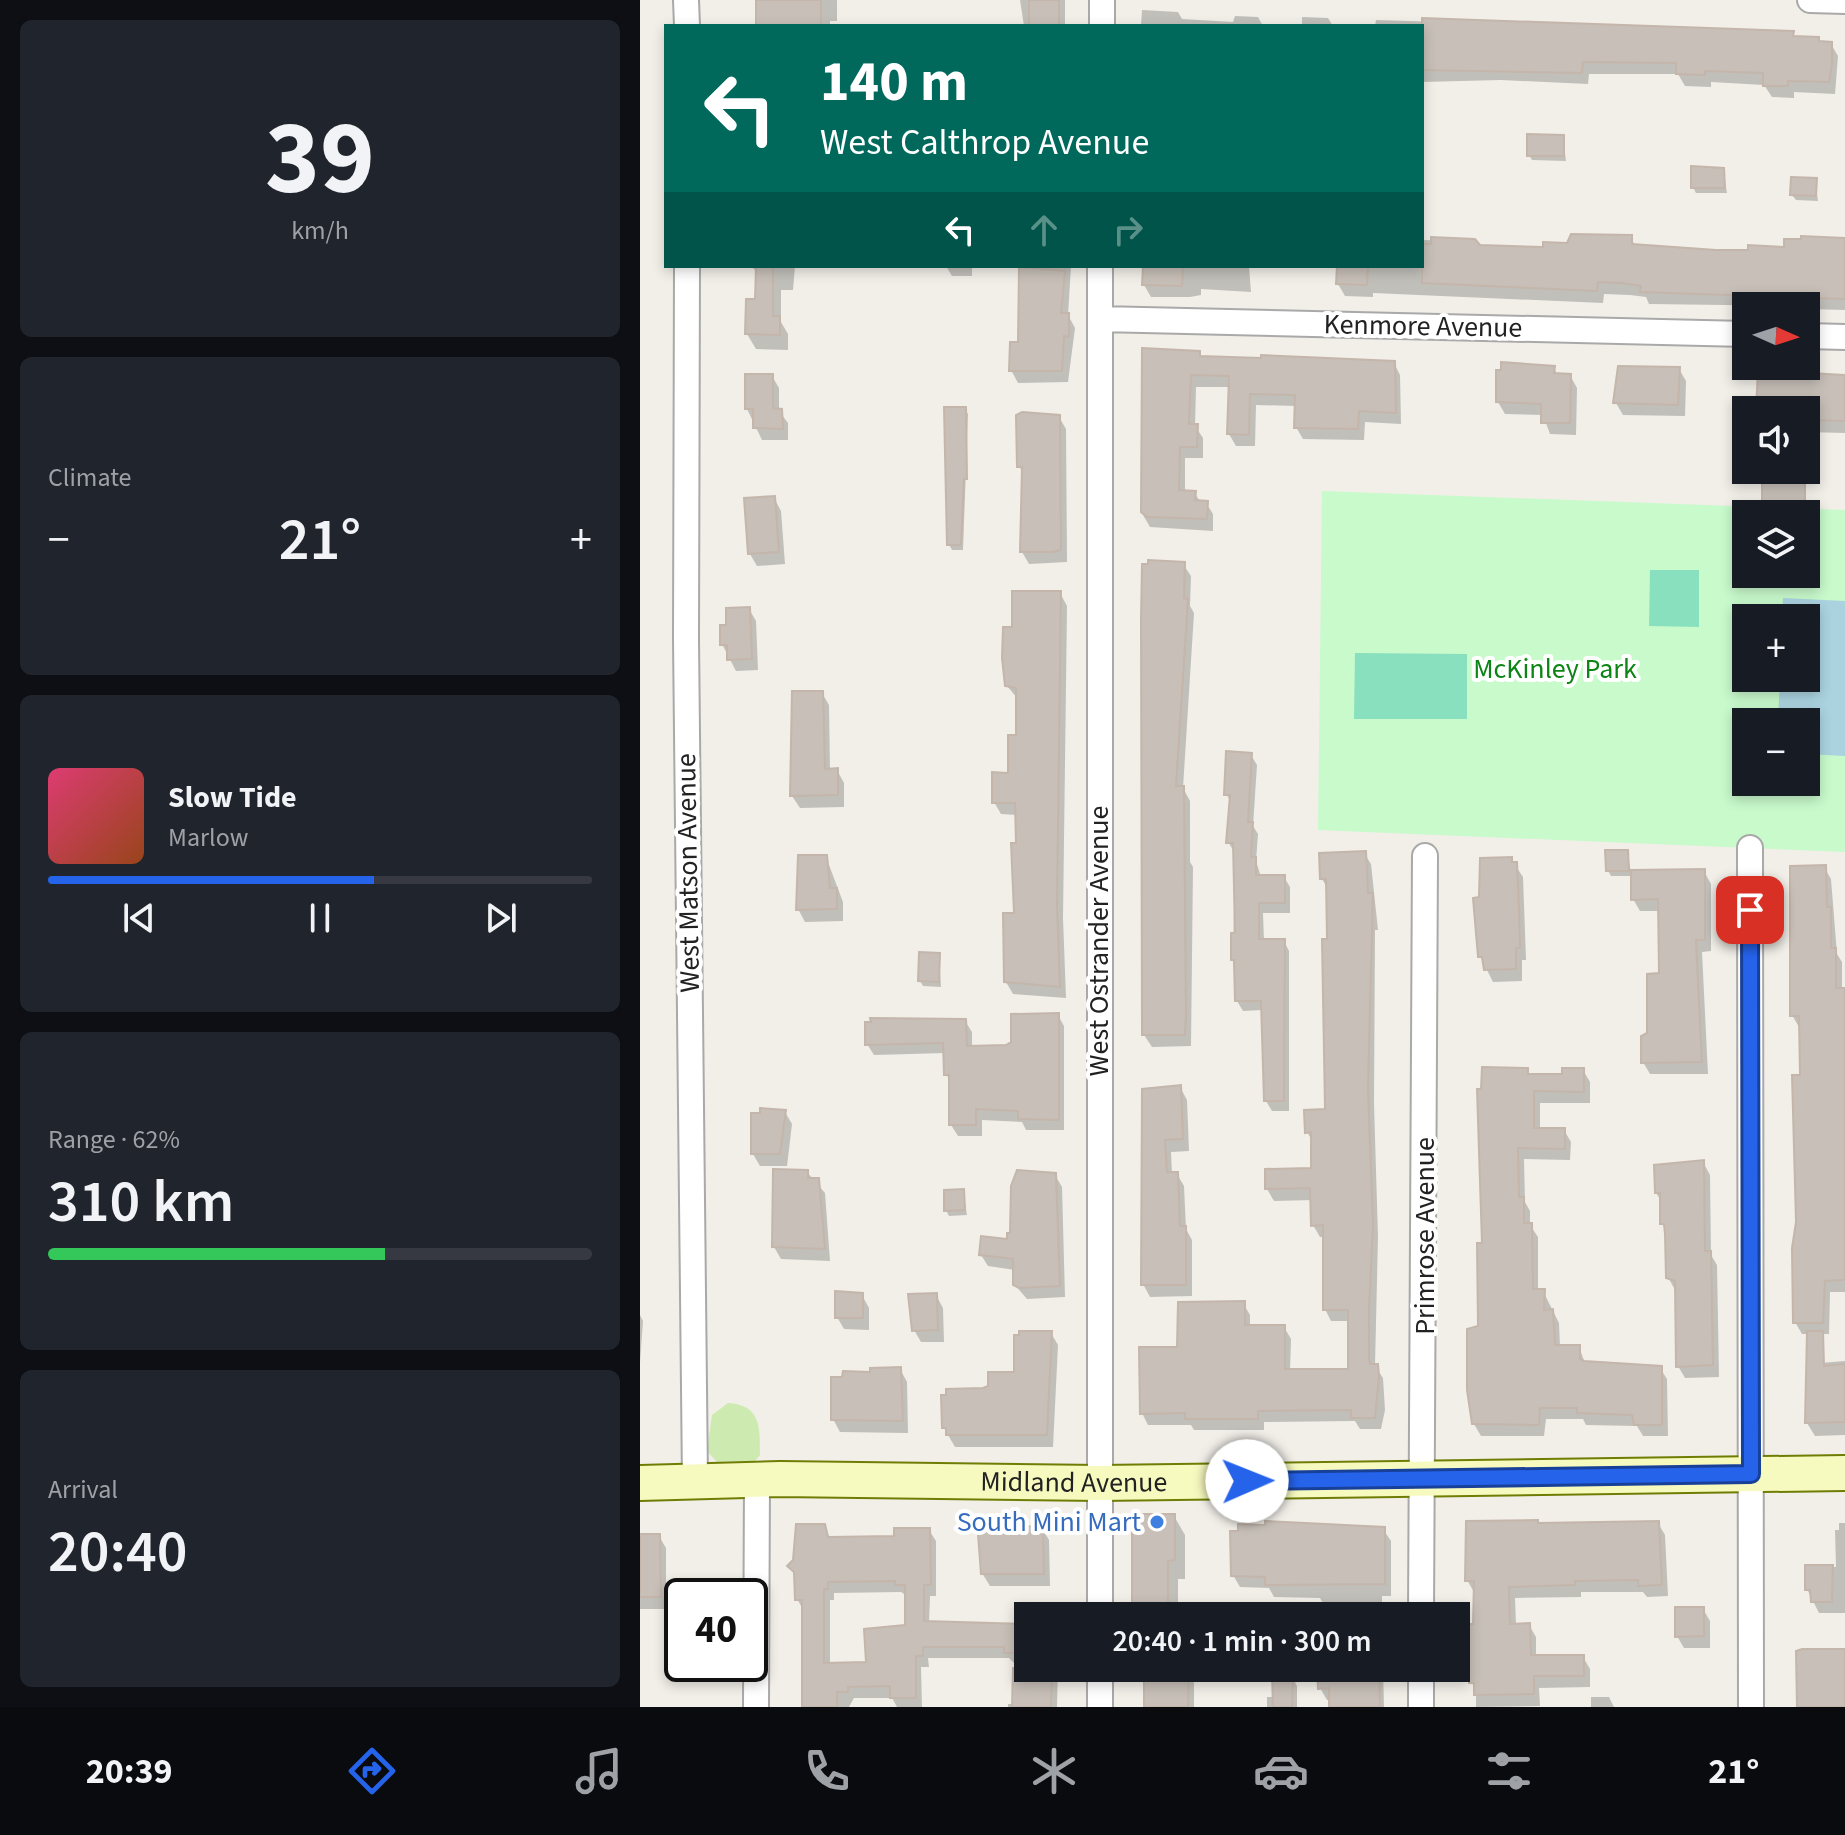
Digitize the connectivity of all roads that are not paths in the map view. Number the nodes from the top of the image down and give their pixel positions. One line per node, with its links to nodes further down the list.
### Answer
1 (686, 0): 5 (street)
2 (1102, 0): 6 (street)
3 (1810, 0): 4 (street)
4 (1845, 1)
5 (687, 24)
6 (1102, 24)
7 (687, 268): 19 (street, West Matson Avenue)
8 (1100, 268): 9 (street, West Ostrander Avenue)
9 (1100, 319): 10 (street, Kenmore Avenue); 21 (street, West Ostrander Avenue)
10 (1732, 334)
11 (1820, 336): 12 (street)
12 (1845, 337)
13 (1750, 848): 16 (street)
14 (1425, 856): 17 (street, Primrose Avenue)
15 (1845, 1473): 16 (street, Midland Avenue)
16 (1751, 1474): 17 (street, Midland Avenue); 29 (street)
17 (1422, 1478): 21 (street, Midland Avenue); 23 (street, Primrose Avenue)
18 (757, 1479): 19 (street, Midland Avenue); 21 (street, Midland Avenue); 26 (street)
19 (695, 1481): 20 (street, Midland Avenue)
20 (640, 1483)
21 (1100, 1483): 22 (street, West Ostrander Avenue)
22 (1100, 1602)
23 (1421, 1602)
24 (1100, 1682): 27 (street)
25 (1421, 1682): 28 (street)
26 (756, 1707)
27 (1100, 1707)
28 (1421, 1707)
29 (1751, 1707)

